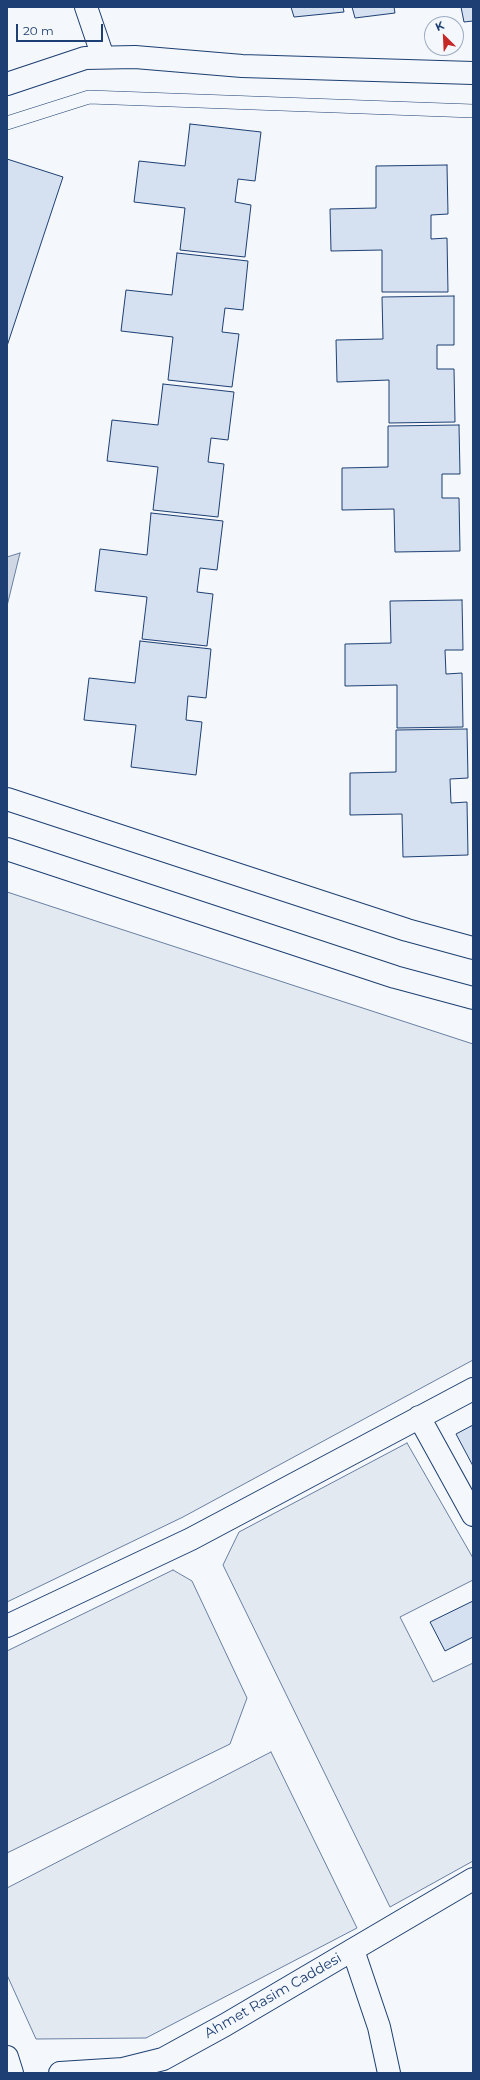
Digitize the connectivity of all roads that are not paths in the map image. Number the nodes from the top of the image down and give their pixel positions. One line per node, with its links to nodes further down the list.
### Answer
1 (86, 7): 2 (street)
2 (103, 57): 3 (street); 4 (street)
3 (473, 73)
4 (7, 84)
5 (473, 111): 6 (lane)
6 (7, 123)
7 (7, 799): 9 (street)
8 (7, 850): 10 (street)
9 (473, 948)
10 (473, 998)
11 (473, 1389): 12 (street)
12 (419, 1418): 13 (street); 14 (street)
13 (473, 1515)
14 (7, 1626)
15 (473, 1879): 16 (street, Ahmet Rasim Caddesi)
16 (353, 1950): 18 (street, Ahmet Rasim Caddesi); 21 (street)
17 (7, 2057): 19 (street)
18 (143, 2069): 20 (street, Ahmet Rasim Caddesi)
19 (12, 2073)
20 (60, 2073)
21 (389, 2073)

